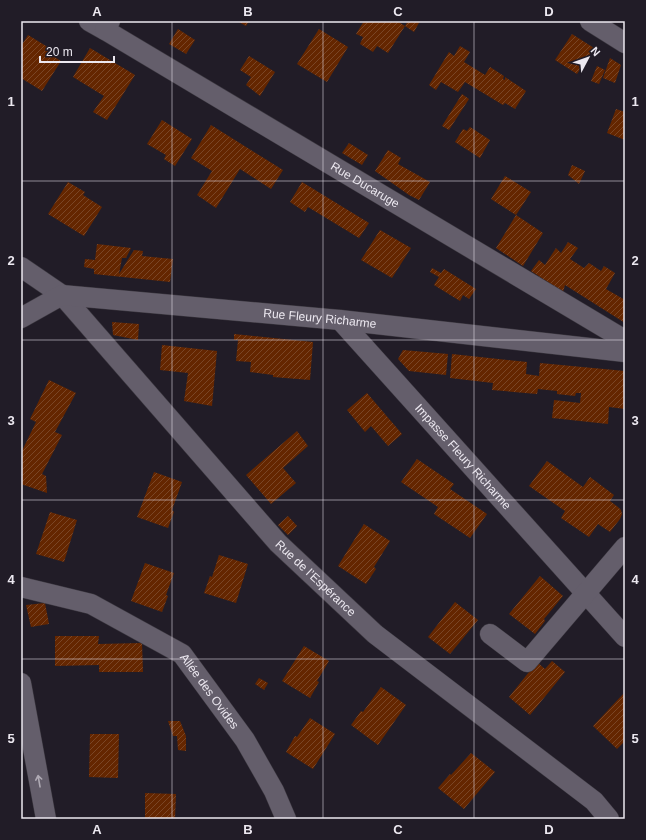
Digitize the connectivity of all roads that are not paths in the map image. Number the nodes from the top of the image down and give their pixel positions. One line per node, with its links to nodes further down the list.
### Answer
1 (590, 21): 3 (street)
2 (102, 24): 8 (street, Rue Ducaruge)
3 (625, 43)
4 (21, 267): 5 (street)
5 (62, 295): 6 (street); 7 (street, Rue Fleury Richarme); 18 (street, Rue de l’Espérance)
6 (21, 318)
7 (340, 320): 9 (street, Rue Fleury Richarme); 12 (street, Impasse Fleury Richarme)
8 (625, 340)
9 (625, 352)
10 (625, 547): 12 (street)
11 (21, 587): 17 (street, Allée des Ovides)
12 (586, 593): 13 (street); 14 (street, Impasse Fleury Richarme)
13 (490, 634)
14 (625, 637)
15 (21, 683): 16 (street, one-way to 15)
16 (46, 819)
17 (286, 819)
18 (609, 819)

